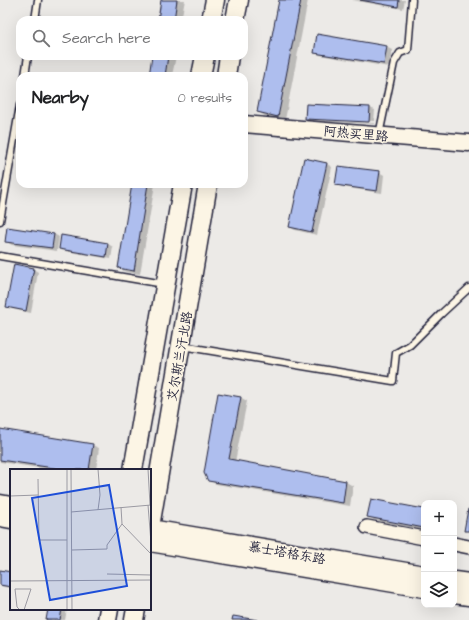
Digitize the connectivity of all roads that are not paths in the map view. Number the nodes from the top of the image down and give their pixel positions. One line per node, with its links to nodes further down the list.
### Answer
1 (38, 0): 5 (lane)
2 (214, 0): 6 (main road)
3 (239, 0): 7 (main road)
4 (412, 0): 16 (lane)
5 (35, 16)
6 (212, 16)
7 (236, 16)
8 (27, 60): 11 (lane)
9 (204, 60): 12 (main road)
10 (228, 60): 13 (main road)
11 (26, 72)
12 (202, 72)
13 (227, 72)
14 (248, 124): 16 (street, 阿热买里路)
15 (16, 128): 20 (lane)
16 (378, 135): 17 (street, 阿热买里路)
17 (469, 143)
18 (182, 188): 22 (main road, 艾尔斯兰汗北路)
19 (207, 188): 24 (main road, 艾尔斯兰汗北路)
20 (0, 221)
21 (0, 256): 22 (lane)
22 (166, 284): 25 (main road, 艾尔斯兰汗北路)
23 (469, 288): 24 (lane)
24 (180, 346): 30 (main road, 艾尔斯兰汗北路)
25 (133, 469)
26 (0, 504): 27 (main road)
27 (10, 506)
28 (0, 517): 29 (main road)
29 (10, 519)
30 (151, 522)
31 (367, 527): 33 (street)
32 (151, 528): 37 (main road, 慕士塔格东路)
33 (421, 537)
34 (151, 542): 40 (main road, 慕士塔格东路)
35 (457, 545): 36 (street)
36 (469, 547)
37 (421, 575)
38 (457, 581): 39 (main road)
39 (469, 583)
40 (421, 587)
41 (457, 594): 42 (main road)
42 (469, 596)
43 (109, 610): 45 (main road)
44 (136, 610): 46 (main road)
45 (107, 620)
46 (134, 620)

